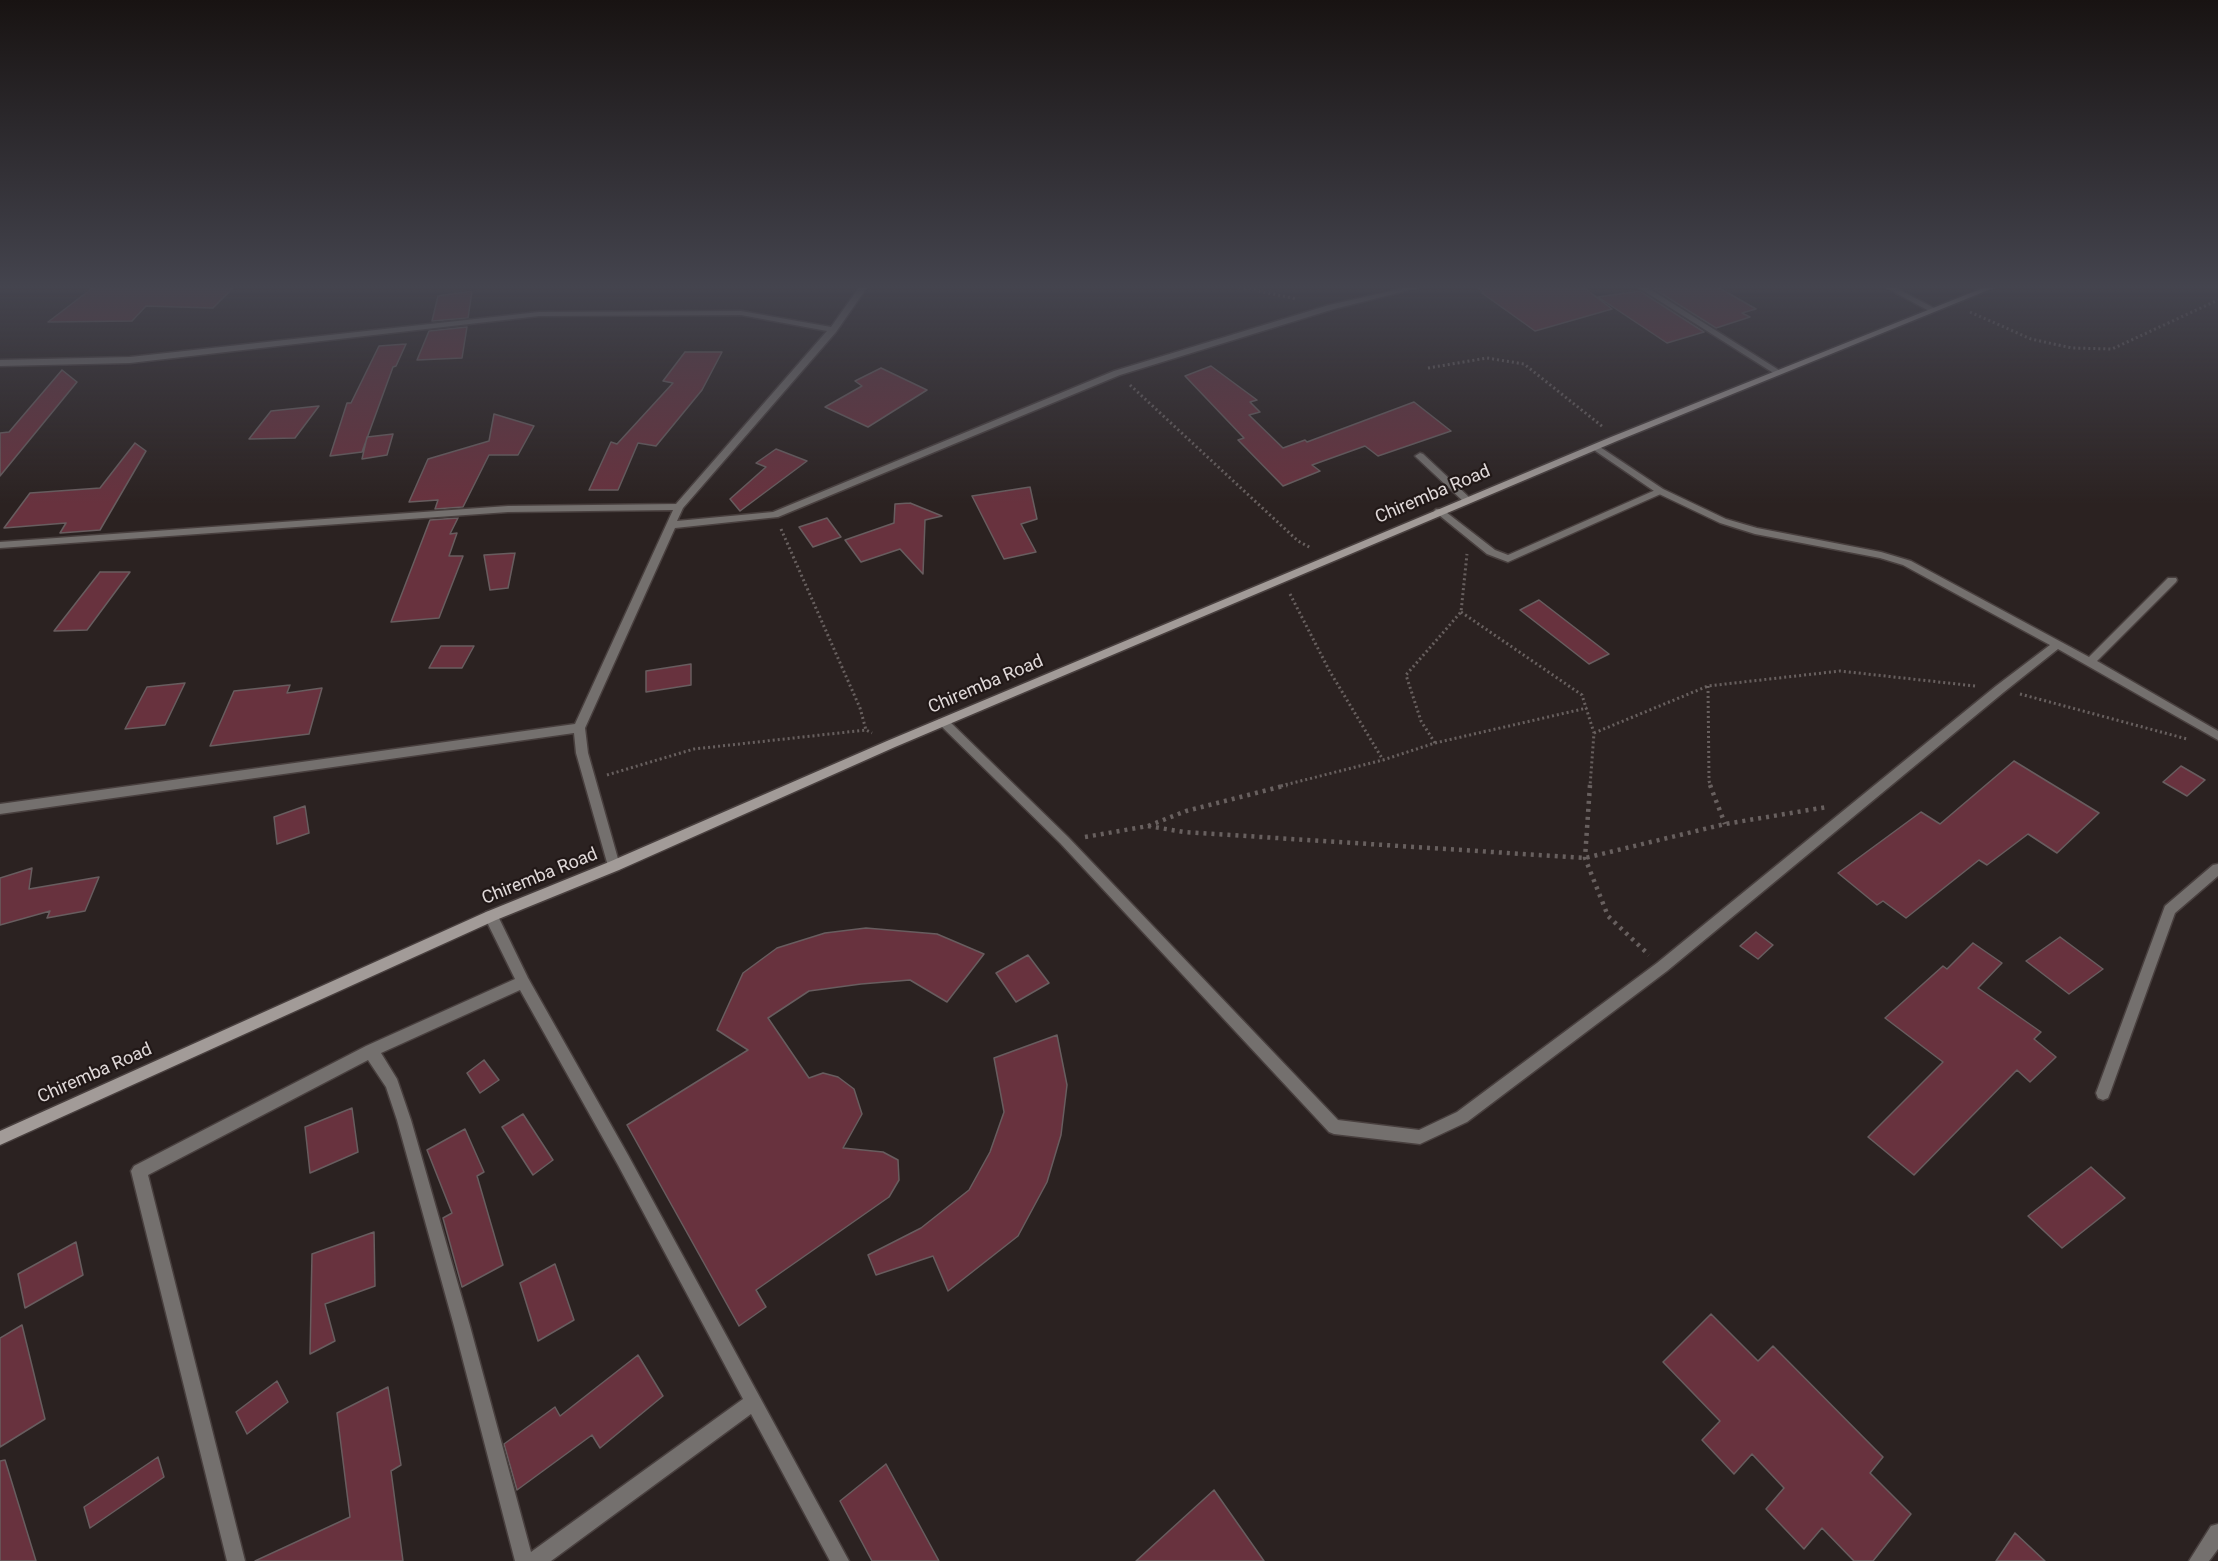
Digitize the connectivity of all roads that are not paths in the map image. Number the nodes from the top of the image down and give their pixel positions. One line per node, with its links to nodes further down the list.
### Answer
1 (140, 359): 6 (street)
2 (808, 359): 12 (street)
3 (1163, 359): 14 (street)
4 (1757, 359): 7 (street)
5 (1811, 359): 7 (main road, Chiremba Road)
6 (0, 363)
7 (1778, 372): 8 (main road, Chiremba Road)
8 (1597, 447): 10 (street); 11 (main road, Chiremba Road)
9 (1420, 456): 11 (street)
10 (1660, 491): 13 (street); 17 (street)
11 (1467, 500): 13 (main road, Chiremba Road)
12 (679, 507): 14 (street); 15 (street)
13 (1439, 512): 19 (main road, Chiremba Road)
14 (671, 525): 20 (street)
15 (0, 545)
16 (2172, 580): 18 (street)
17 (2058, 644): 18 (street); 19 (street)
18 (2090, 662): 21 (street)
19 (943, 722): 23 (main road, Chiremba Road)
20 (579, 728): 22 (street); 23 (street)
21 (2218, 736)
22 (0, 809)
23 (614, 866): 25 (main road, Chiremba Road)
24 (2218, 868): 28 (street)
25 (491, 916): 26 (street); 29 (main road, Chiremba Road)
26 (523, 982): 27 (street); 30 (street)
27 (371, 1051): 32 (street); 33 (street)
28 (2103, 1093)
29 (0, 1138)
30 (754, 1401): 34 (street); 35 (street)
31 (2218, 1533): 36 (street)
32 (236, 1561)
33 (524, 1561)
34 (535, 1561)
35 (840, 1561)
36 (2198, 1561)

